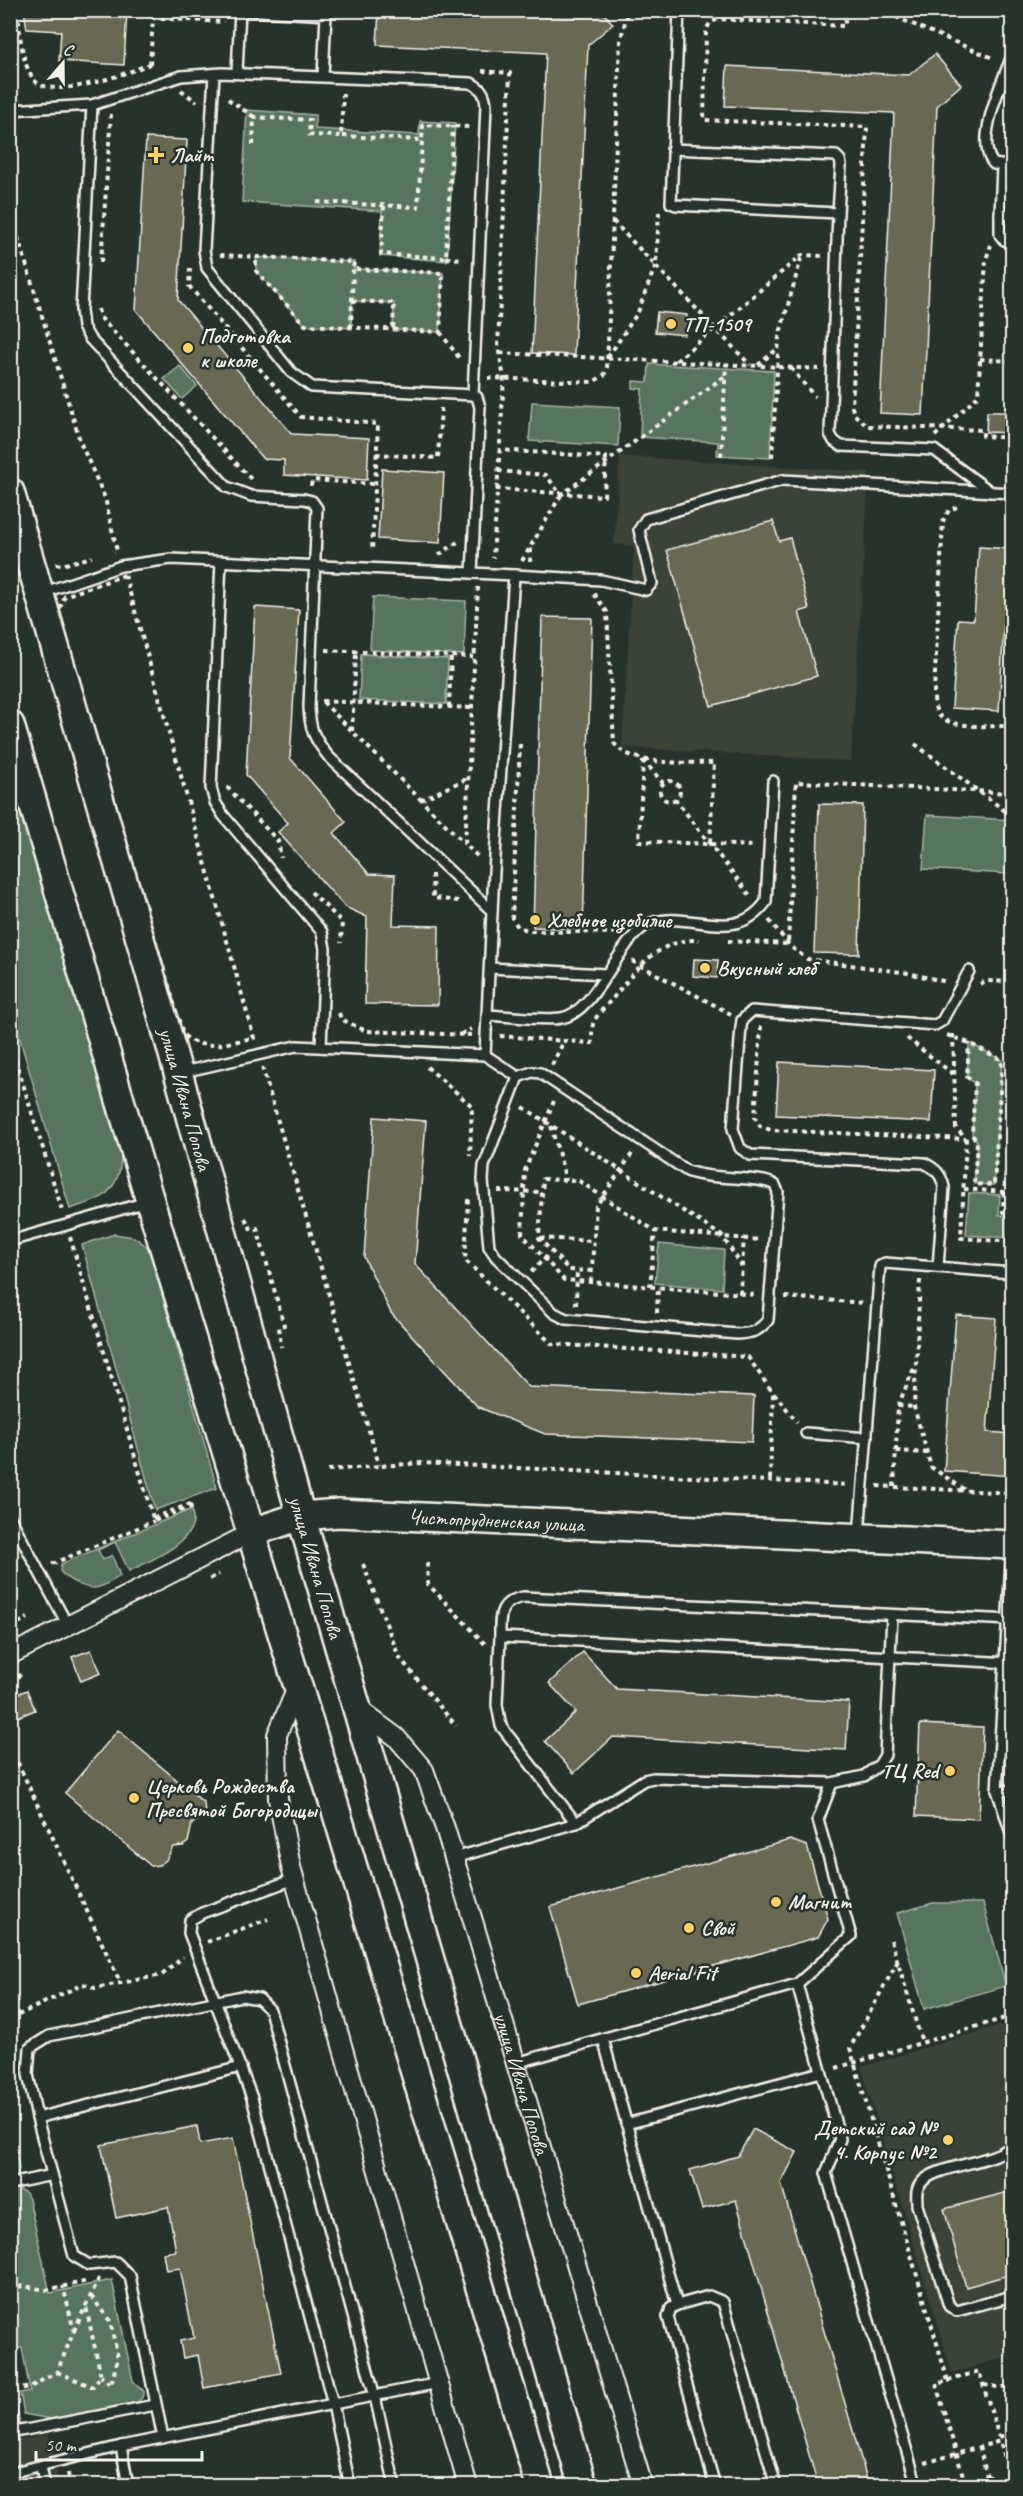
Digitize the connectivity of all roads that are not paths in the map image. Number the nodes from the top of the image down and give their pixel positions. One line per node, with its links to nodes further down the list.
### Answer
1 (241, 10): 3 (lane); 5 (lane)
2 (679, 10): 11 (lane)
3 (326, 13): 7 (lane)
4 (1011, 60): 12 (lane)
5 (237, 72): 6 (lane); 7 (lane)
6 (214, 74): 9 (lane); 17 (lane)
7 (323, 76): 17 (lane)
8 (10, 91): 10 (lane)
9 (92, 105): 10 (lane); 22 (lane)
10 (13, 110)
11 (672, 149): 13 (lane); 13 (lane)
12 (1007, 167): 14 (lane)
13 (838, 213): 19 (lane)
14 (1000, 214): 15 (lane); 16 (lane)
15 (1012, 215)
16 (1012, 242)
17 (473, 395): 23 (lane)
18 (10, 492): 25 (main road, улица Ивана Попова)
19 (991, 492): 20 (lane); 24 (lane)
20 (1012, 493)
21 (221, 561): 22 (lane); 25 (lane); 33 (lane)
22 (316, 566): 23 (lane); 28 (lane)
23 (472, 573): 24 (lane)
24 (514, 575): 28 (lane)
25 (42, 593): 35 (main road, улица Ивана Попова)
26 (10, 725): 37 (main road)
27 (773, 781): 31 (lane)
28 (492, 911): 29 (lane)
29 (490, 968): 31 (lane); 32 (lane)
30 (969, 971): 39 (lane)
31 (606, 974): 32 (lane)
32 (488, 1015): 34 (lane)
33 (321, 1047): 34 (lane); 35 (lane)
34 (485, 1055): 36 (lane)
35 (177, 1073): 43 (main road, улица Ивана Попова)
36 (518, 1077): 36 (lane)
37 (150, 1201): 38 (lane); 45 (main road)
38 (10, 1241)
39 (938, 1267): 40 (lane); 42 (lane)
40 (1012, 1273)
41 (806, 1433): 42 (lane)
42 (867, 1438): 46 (lane)
43 (301, 1516): 45 (main road, Чистопрудненская улица); 46 (main road, Чистопрудненская улица); 56 (main road, улица Ивана Попова)
44 (10, 1517): 50 (lane)
45 (253, 1532): 50 (street, Чистопрудненская улица); 55 (main road)
46 (859, 1537): 47 (main road, Чистопрудненская улица)
47 (1012, 1545): 49 (lane)
48 (892, 1616): 49 (lane); 51 (lane); 53 (lane)
49 (1010, 1620): 54 (lane)
50 (68, 1626): 52 (street, Чистопрудненская улица)
51 (500, 1637): 53 (lane); 60 (lane)
52 (10, 1655)
53 (891, 1657): 54 (lane); 57 (lane)
54 (1009, 1663): 58 (lane)
55 (299, 1683): 63 (street); 91 (main road)
56 (357, 1708): 62 (street, улица Ивана Попова); 92 (main road, улица Ивана Попова)
57 (832, 1784): 60 (lane); 64 (lane)
58 (997, 1790): 59 (lane); 61 (lane)
59 (1012, 1791)
60 (576, 1823): 62 (lane)
61 (1012, 1836)
62 (454, 1858): 67 (street, улица Ивана Попова)
63 (294, 1879): 65 (lane); 77 (street)
64 (796, 1984): 66 (lane); 69 (lane)
65 (216, 2002): 68 (lane); 70 (lane); 78 (lane)
66 (603, 2038): 67 (lane); 71 (lane)
67 (516, 2063): 93 (street, улица Ивана Попова)
68 (241, 2067): 70 (lane); 80 (lane)
69 (821, 2072): 71 (lane); 96 (lane)
70 (37, 2118): 73 (lane)
71 (626, 2124): 76 (lane)
72 (1012, 2146): 75 (lane)
73 (52, 2175): 74 (lane); 79 (lane)
74 (10, 2184)
75 (1012, 2296)
76 (677, 2305): 94 (lane); 95 (lane)
77 (439, 2383): 78 (lane); 90 (street)
78 (375, 2397): 80 (lane); 89 (lane)
79 (155, 2404): 81 (lane); 82 (lane)
80 (333, 2404): 82 (lane); 88 (lane)
81 (10, 2407)
82 (163, 2438): 83 (lane)
83 (121, 2446): 84 (lane); 87 (lane)
84 (41, 2467): 85 (lane); 86 (lane)
85 (10, 2473)
86 (45, 2486)
87 (128, 2486)
88 (350, 2486)
89 (396, 2486)
90 (468, 2486)
91 (540, 2486)
92 (583, 2486)
93 (642, 2486)
94 (715, 2486)
95 (776, 2486)
96 (917, 2486)

